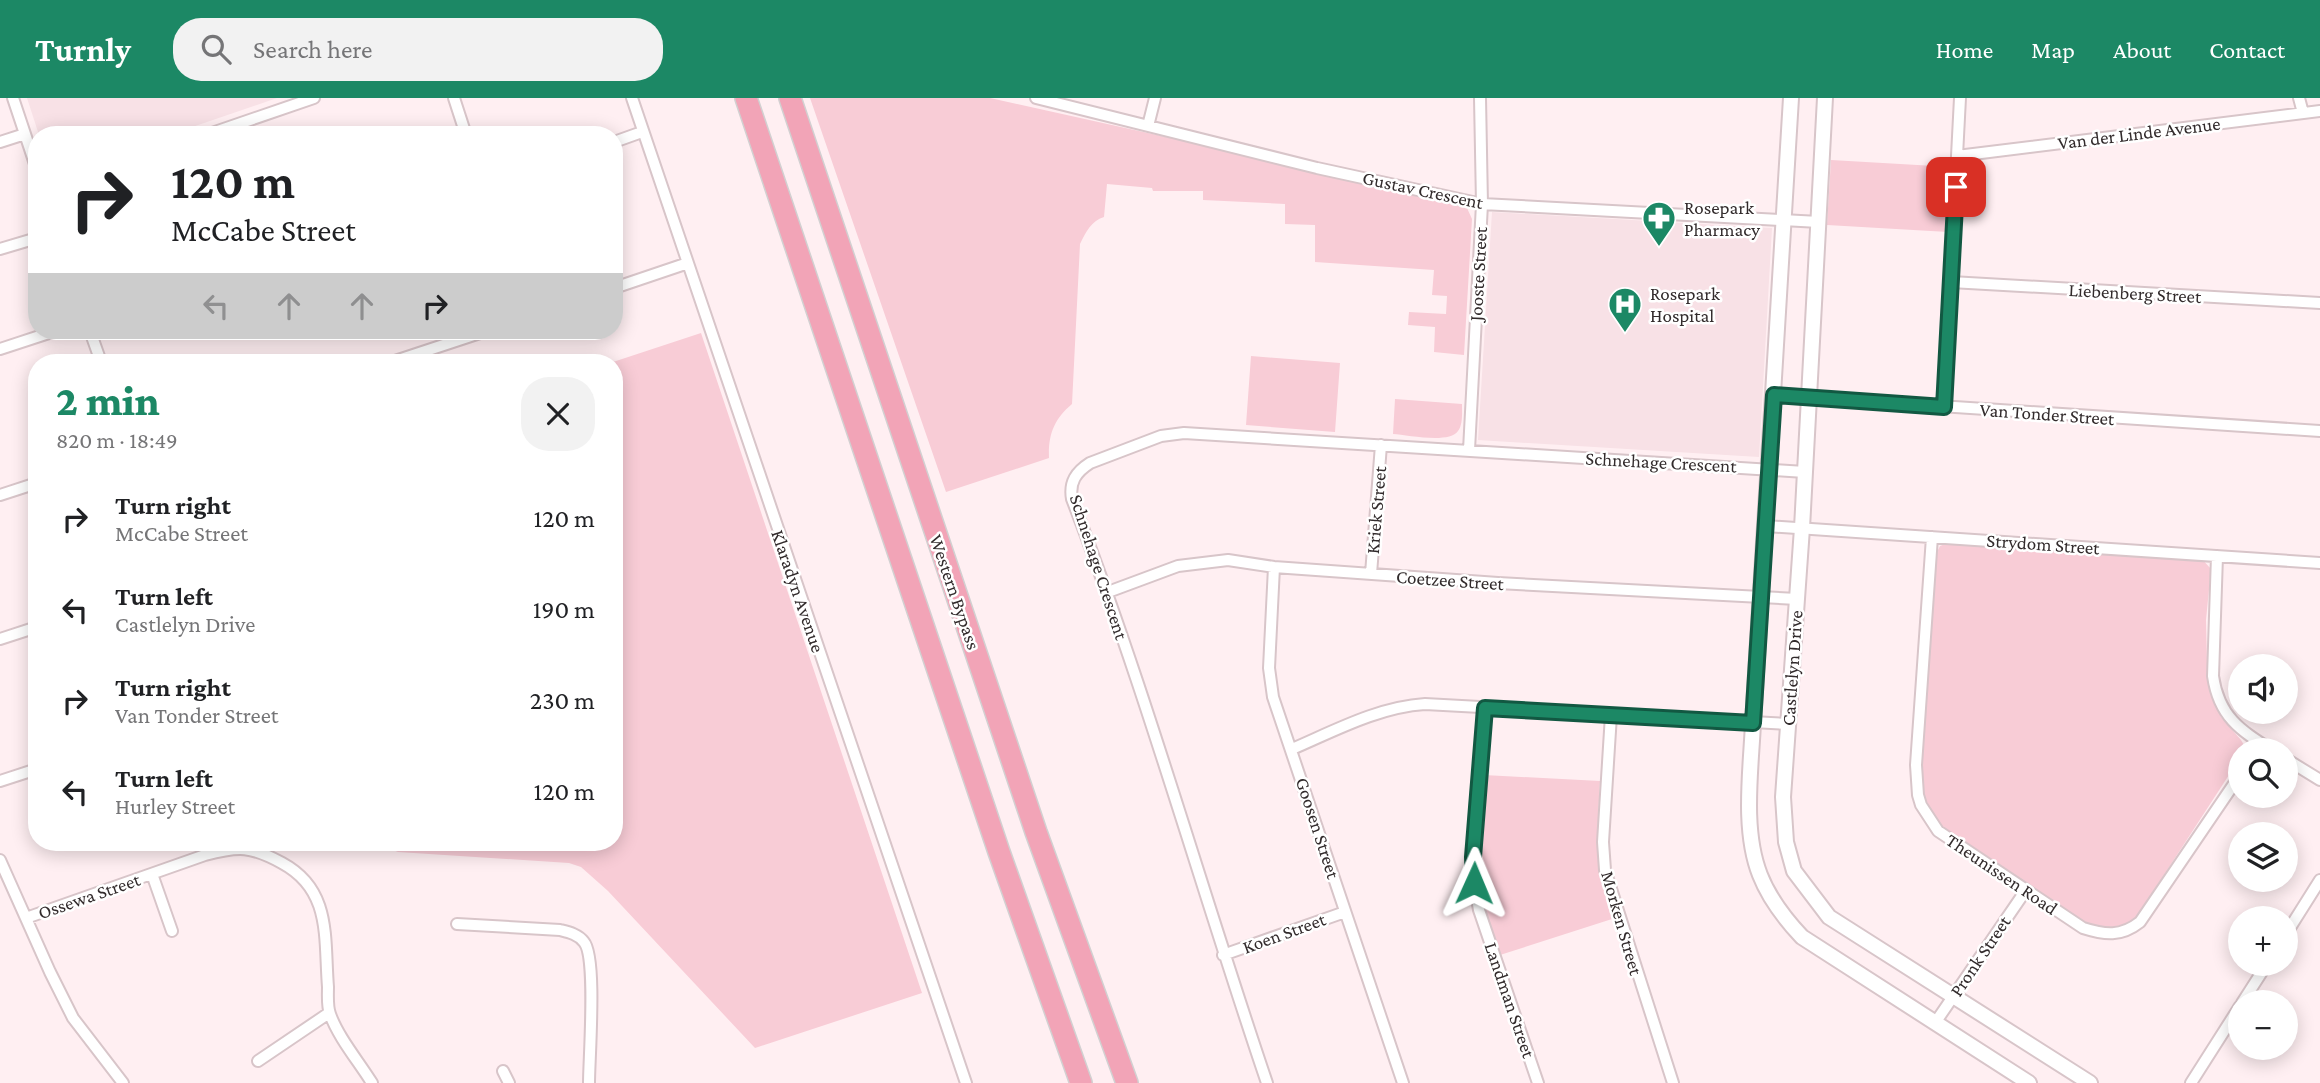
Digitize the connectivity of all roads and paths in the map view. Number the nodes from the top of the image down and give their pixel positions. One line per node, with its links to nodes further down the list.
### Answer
1 (13, 98): 20 (street)
2 (314, 98): 16 (street)
3 (453, 98): 17 (street)
4 (632, 98): 19 (street, Klaradyn Avenue)
5 (746, 98): 95 (highway)
6 (790, 98): 96 (highway, Western Bypass)
7 (1036, 98): 18 (street, Gustav Crescent)
8 (1155, 98): 18 (street)
9 (1480, 98): 25 (street, Jooste Street)
10 (1791, 98): 26 (street, Castlelyn Drive)
11 (1825, 98): 27 (street, Castlelyn Drive)
12 (1960, 98): 24 (street)
13 (2300, 98): 15 (street)
14 (2320, 111): 15 (street, Van der Linde Avenue)
15 (2303, 113): 24 (street, Van der Linde Avenue)
16 (232, 126)
17 (463, 126)
18 (1148, 126): 25 (street, Gustav Crescent)
19 (642, 132): 21 (street); 30 (street, Klaradyn Avenue)
20 (25, 134): 22 (street); 23 (street)
21 (623, 139)
22 (0, 142)
23 (28, 143)
24 (1957, 156): 31 (street)
25 (1482, 204): 26 (street, Gustav Crescent); 43 (street, Jooste Street)
26 (1783, 220): 27 (street, Gustav Crescent); 38 (street, Castlelyn Drive)
27 (1819, 222): 39 (street, Castlelyn Drive)
28 (28, 241): 29 (street)
29 (0, 249)
30 (688, 263): 32 (street); 94 (street, Klaradyn Avenue)
31 (1951, 282): 33 (street, Liebenberg Street); 40 (street)
32 (623, 285)
33 (2320, 303)
34 (28, 340): 36 (street)
35 (445, 340): 37 (street)
36 (0, 349)
37 (411, 354)
38 (1774, 395): 39 (street, Van Tonder Street); 44 (street, Castlelyn Drive)
39 (1809, 398): 40 (street, Van Tonder Street); 45 (street, Castlelyn Drive)
40 (1944, 407): 41 (street, Van Tonder Street)
41 (2320, 431)
42 (1381, 445): 43 (street, Schnehage Crescent); 54 (street, Kriek Street); 55 (street, Schnehage Crescent)
43 (1469, 450): 44 (street, Schnehage Crescent)
44 (1770, 469): 45 (street, Schnehage Crescent); 48 (street, Castlelyn Drive)
45 (1805, 472): 49 (street, Castlelyn Drive)
46 (28, 486): 47 (street)
47 (0, 495)
48 (1766, 526): 49 (street, Strydom Street); 56 (street, Castlelyn Drive)
49 (1802, 528): 50 (street, Strydom Street); 57 (street, Castlelyn Drive)
50 (1932, 537): 51 (street, Strydom Street); 76 (street, Theunissen Road)
51 (2217, 556): 52 (street, Strydom Street); 64 (street)
52 (2320, 563)
53 (1274, 567): 54 (street, Coetzee Street); 55 (street, Coetzee Street); 65 (street, Goosen Street)
54 (1371, 574): 56 (street, Coetzee Street)
55 (1108, 592): 82 (street, Schnehage Crescent)
56 (1763, 597): 57 (street, Coetzee Street); 62 (street, Castlelyn Drive)
57 (1797, 599): 63 (street, Castlelyn Drive)
58 (28, 630): 59 (street)
59 (0, 639)
60 (1485, 708): 61 (street); 65 (street); 99 (street, Landman Street)
61 (1611, 715): 62 (street); 100 (street, Morken Street)
62 (1753, 723): 63 (street); 85 (street, Castlelyn Drive)
63 (1788, 724): 83 (street, Castlelyn Drive)
64 (2250, 738)
65 (1292, 749): 77 (street, Goosen Street)
66 (2298, 766): 68 (street)
67 (28, 772): 69 (street)
68 (2320, 780)
69 (0, 781)
70 (2228, 793): 76 (street, Theunissen Road)
71 (216, 851): 74 (street, Ossewa Street)
72 (255, 851): 84 (street, Ossewa Street)
73 (0, 860): 79 (street)
74 (152, 874): 79 (street, Ossewa Street); 81 (street, Ossewa Street)
75 (2320, 880): 78 (street)
76 (2026, 890): 83 (street, Pronk Street)
77 (1345, 912): 82 (street, Koen Street); 98 (street, Goosen Street)
78 (2298, 915)
79 (26, 918): 90 (street)
80 (457, 924): 93 (street)
81 (172, 931)
82 (1223, 955): 97 (street, Schnehage Crescent)
83 (1953, 996): 85 (street, Pronk Street); 89 (street, Castlelyn Drive)
84 (329, 1013): 87 (street); 91 (street, Ossewa Street)
85 (1935, 1023): 101 (street, Castlelyn Drive)
86 (2228, 1025): 103 (street)
87 (258, 1061)
88 (503, 1071): 92 (street)
89 (2068, 1077): 102 (street, Castlelyn Drive)
90 (123, 1083)
91 (372, 1083)
92 (509, 1083)
93 (589, 1083)
94 (966, 1083)
95 (1081, 1083)
96 (1127, 1083)
97 (1267, 1083)
98 (1403, 1083)
99 (1538, 1083)
100 (1672, 1083)
101 (2029, 1083)
102 (2090, 1083)
103 (2191, 1083)

